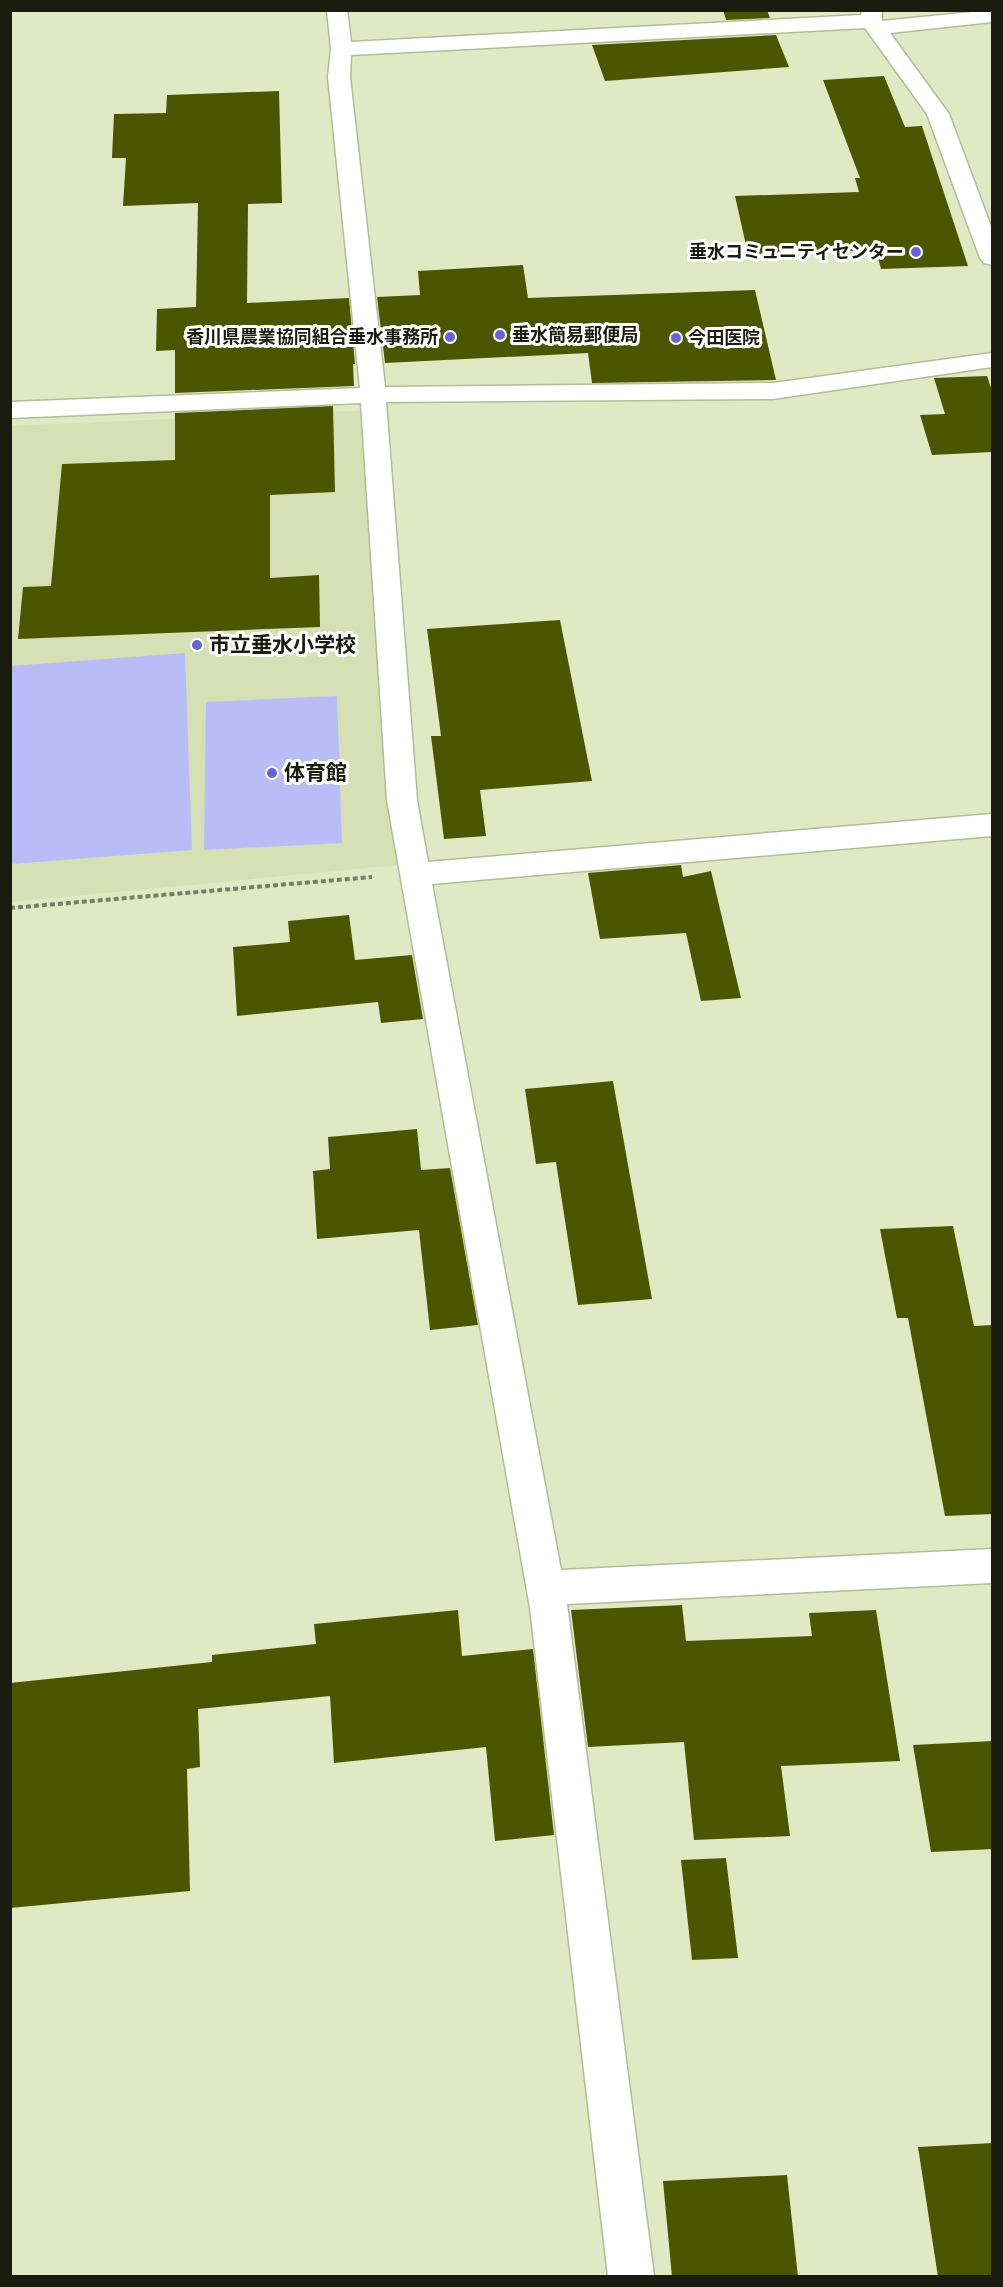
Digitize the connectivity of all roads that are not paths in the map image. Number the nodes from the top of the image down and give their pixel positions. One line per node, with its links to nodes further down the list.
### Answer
1 (337, 10): 4 (street)
2 (993, 16): 3 (street)
3 (873, 20): 4 (street); 5 (street)
4 (340, 49): 7 (street)
5 (993, 258)
6 (993, 360): 7 (street)
7 (373, 394): 8 (street); 10 (street)
8 (10, 410)
9 (993, 825): 10 (street)
10 (415, 874): 12 (street)
11 (993, 1566): 12 (street)
12 (546, 1588): 13 (street)
13 (631, 2277)

